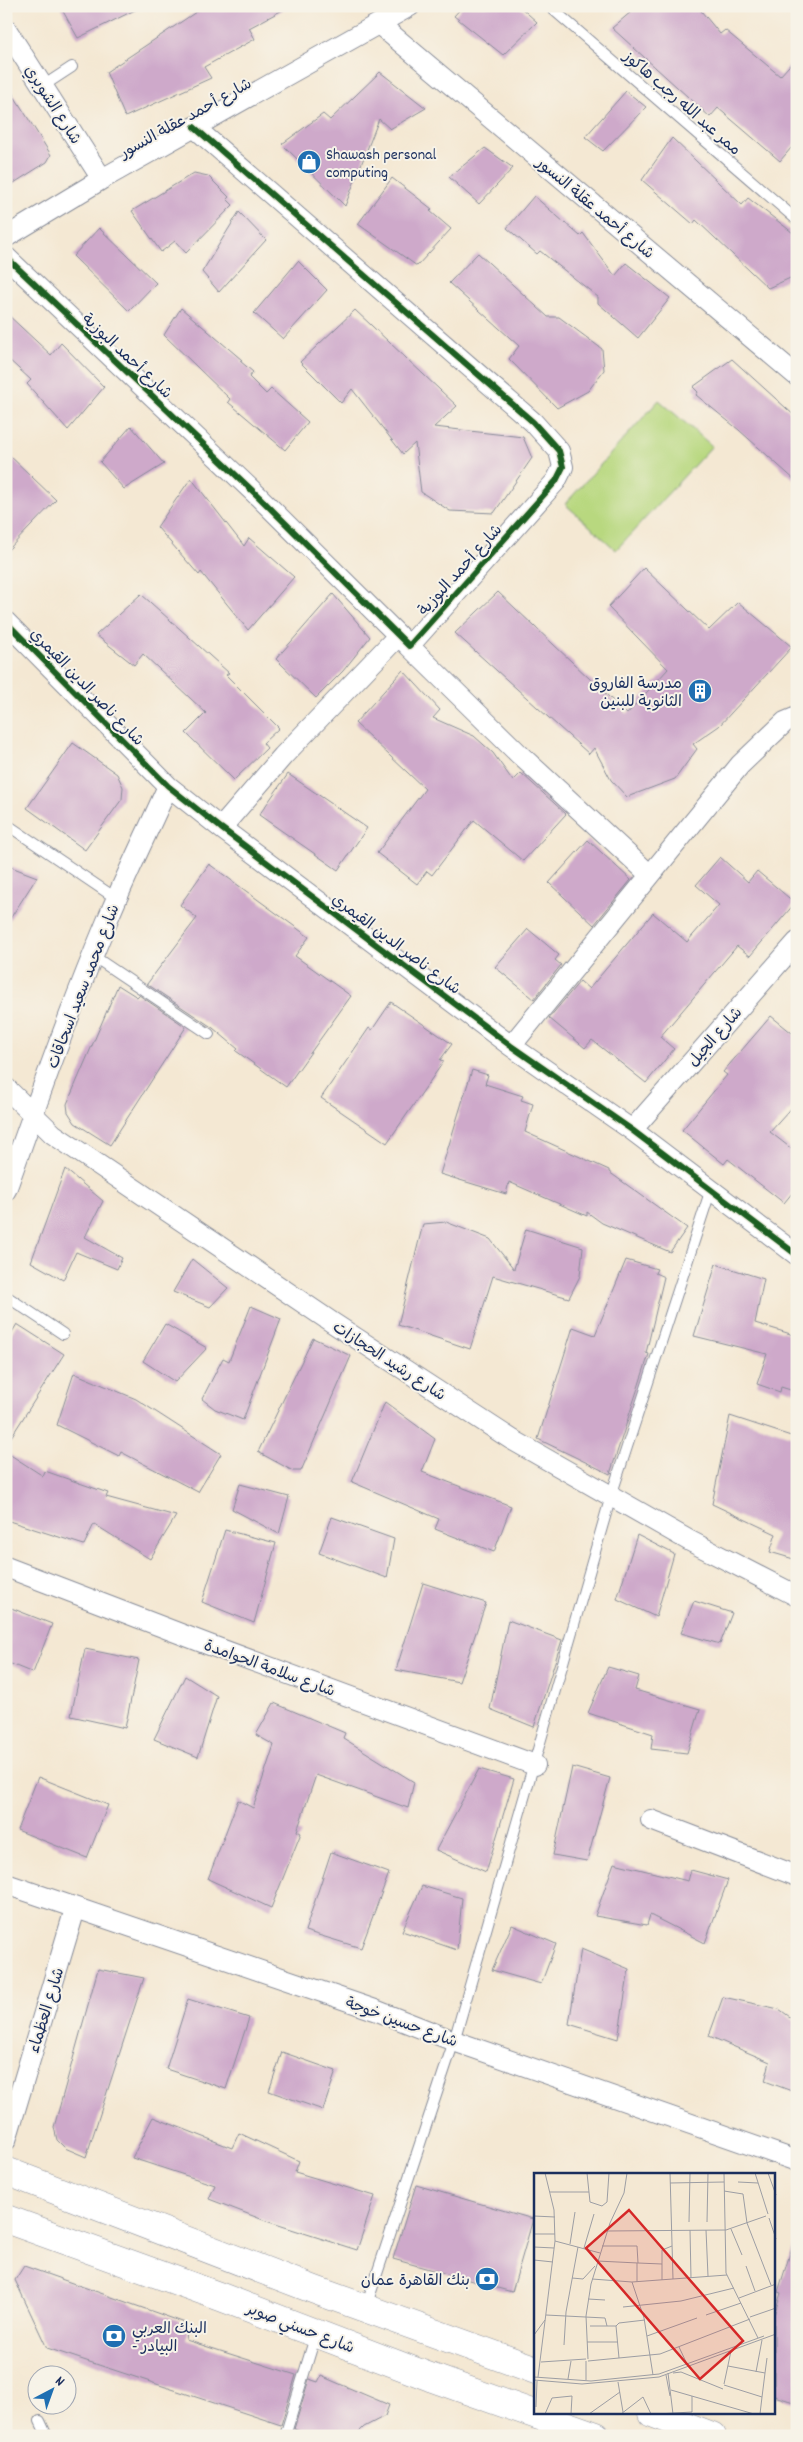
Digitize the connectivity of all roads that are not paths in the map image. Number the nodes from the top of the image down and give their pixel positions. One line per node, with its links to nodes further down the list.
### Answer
1 (410, 6): 3 (street)
2 (549, 6): 9 (lane, ممر عبد الله رجب هاكوز)
3 (379, 24): 7 (street, شارع أحمد عقلة النسور); 12 (street, شارع أحمد عقلة النسور)
4 (6, 29): 6 (street, شارع الشوبري)
5 (72, 67): 6 (lane)
6 (43, 86): 8 (street, شارع الشوبري)
7 (194, 127): 8 (street, شارع أحمد عقلة النسور); 14 (street, شارع أحمد البوزية)
8 (102, 179): 10 (street, شارع أحمد عقلة النسور)
9 (797, 220)
10 (6, 237)
11 (6, 257): 14 (street, شارع أحمد البوزية)
12 (797, 376)
13 (6, 622): 16 (street, شارع ناصر الدين القيمري)
14 (403, 641): 18 (street); 19 (street)
15 (797, 717): 19 (street)
16 (168, 786): 18 (street, شارع ناصر الدين القيمري); 20 (street, شارع محمد سعيد اسحاقات)
17 (6, 824): 20 (lane)
18 (221, 828): 24 (street, شارع ناصر الدين القيمري)
19 (650, 875): 24 (street)
20 (117, 899): 22 (street, شارع محمد سعيد اسحاقات)
21 (797, 942): 27 (street, شارع الجيل)
22 (93, 956): 23 (lane); 26 (street, شارع محمد سعيد اسحاقات)
23 (208, 1034)
24 (511, 1046): 27 (street, شارع ناصر الدين القيمري)
25 (6, 1088): 26 (street, شارع رشيد الحجازات)
26 (33, 1116): 29 (street, شارع محمد سعيد اسحاقات); 33 (street, شارع رشيد الحجازات)
27 (632, 1130): 28 (street, شارع ناصر الدين القيمري)
28 (711, 1189): 30 (street, شارع ناصر الدين القيمري); 33 (lane)
29 (6, 1190)
30 (797, 1255)
31 (6, 1296): 32 (lane)
32 (64, 1334)
33 (611, 1496): 35 (street, شارع رشيد الحجازات); 36 (lane)
34 (6, 1567): 36 (street, شارع سلامة الحوامدة)
35 (797, 1596)
36 (535, 1765): 41 (lane)
37 (651, 1820): 38 (street)
38 (797, 1876)
39 (6, 1884): 40 (street, شارع حسين خوجة)
40 (76, 1909): 41 (street, شارع حسين خوجة); 42 (street, شارع العظماء)
41 (454, 2040): 43 (street, شارع حسين خوجة); 46 (lane)
42 (6, 2140)
43 (797, 2161)
44 (6, 2171): 46 (main road)
45 (6, 2219): 47 (main road, شارع حسني صوبر)
46 (366, 2308): 48 (main road)
47 (317, 2333): 51 (main road, شارع حسني صوبر); 53 (lane)
48 (534, 2369)
49 (655, 2414): 54 (main road)
50 (40, 2421): 52 (lane)
51 (583, 2434)
52 (47, 2436)
53 (285, 2436)
54 (712, 2436)

